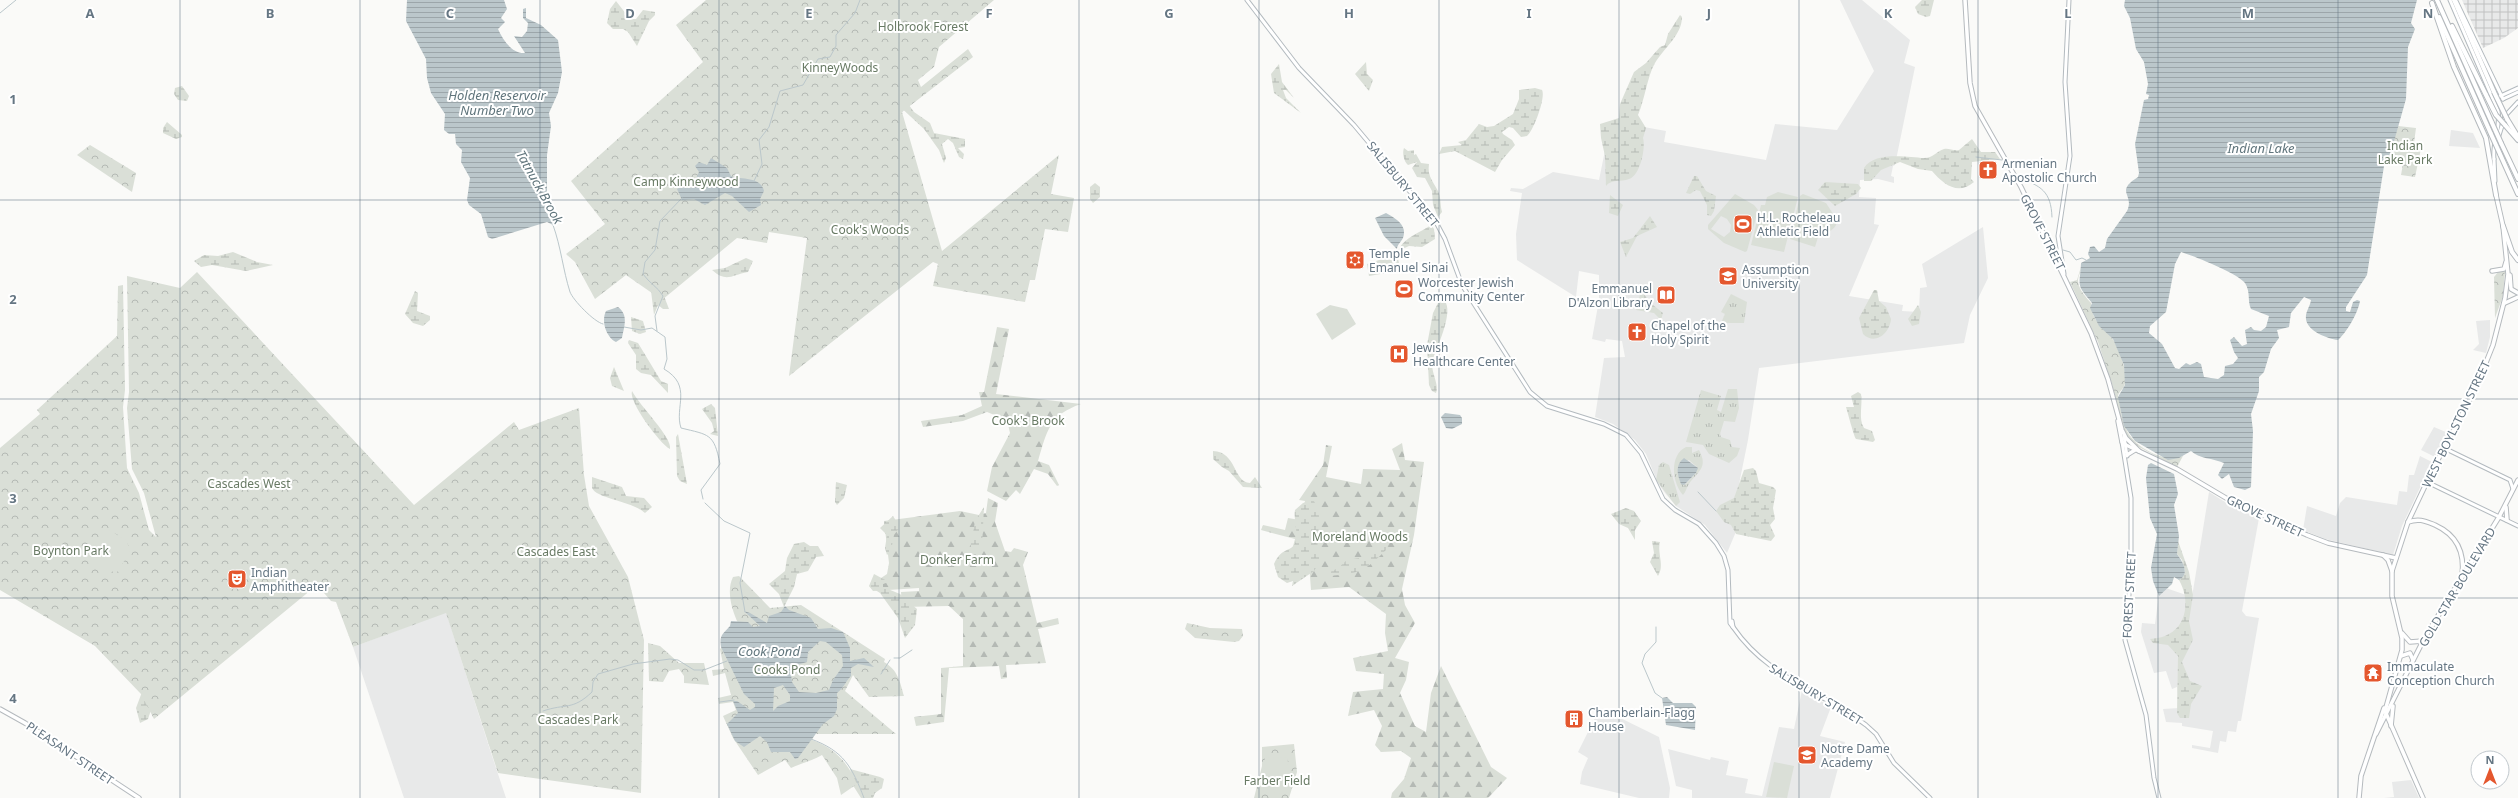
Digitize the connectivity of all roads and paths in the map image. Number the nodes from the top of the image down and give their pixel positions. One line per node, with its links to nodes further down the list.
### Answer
1 (1247, 0): 57 (main road, SALISBURY STREET)
2 (1965, 0): 20 (main road, GROVE STREET)
3 (2069, 0): 19 (main road)
4 (2437, 0): 13 (highway, bridge); 15 (highway, bridge)
5 (2450, 0): 11 (main road)
6 (2455, 0): 10 (main road); 13 (highway, bridge)
7 (2432, 1): 16 (highway, bridge); 17 (highway)
8 (2518, 88): 10 (main road)
9 (2518, 92): 10 (main road)
10 (2502, 97): 11 (main road)
11 (2493, 101): 14 (main road)
12 (2518, 102): 14 (main road, WEST BOYLSTON STREET)
13 (2518, 138)
14 (2494, 159): 17 (main road, WEST BOYLSTON STREET)
15 (2518, 179)
16 (2518, 194)
17 (2496, 195): 18 (main road, WEST BOYLSTON STREET)
18 (2503, 226): 21 (main road, WEST BOYLSTON STREET); 22 (highway)
19 (2058, 245): 20 (main road); 25 (main road)
20 (2053, 251): 25 (main road, GROVE STREET)
21 (2507, 257): 23 (main road); 24 (main road, WEST BOYLSTON STREET)
22 (2518, 260)
23 (2492, 270)
24 (2508, 270): 26 (main road); 28 (main road, WEST BOYLSTON STREET)
25 (2064, 274): 29 (main road, GROVE STREET)
26 (2518, 293)
27 (2518, 297): 28 (main road)
28 (2503, 305): 31 (main road, WEST BOYLSTON STREET)
29 (2118, 420): 30 (main road, GROVE STREET); 30 (main road, GROVE STREET)
30 (2126, 443): 32 (main road, GROVE STREET); 33 (main road, FOREST STREET)
31 (2444, 448): 35 (main road, WEST BOYLSTON STREET); 36 (main road)
32 (2137, 450): 33 (main road); 42 (main road, GROVE STREET)
33 (2126, 457): 58 (main road, FOREST STREET)
34 (2518, 480): 36 (main road, GOLD STAR BOULEVARD)
35 (2427, 482): 38 (main road); 40 (main road, WEST BOYLSTON STREET)
36 (2513, 491): 37 (main road, GOLD STAR BOULEVARD)
37 (2508, 502): 38 (main road, GOLD STAR BOULEVARD); 39 (main road)
38 (2499, 517): 39 (main road); 45 (main road, GOLD STAR BOULEVARD)
39 (2507, 520): 41 (main road)
40 (2408, 522): 43 (main road, WEST BOYLSTON STREET); 45 (main road)
41 (2518, 526)
42 (2383, 555): 43 (main road, GROVE STREET); 44 (main road)
43 (2396, 560): 44 (main road)
44 (2392, 571): 46 (main road)
45 (2462, 578): 47 (main road, GOLD STAR BOULEVARD)
46 (2400, 631): 47 (main road); 48 (main road)
47 (2423, 641): 49 (main road, GOLD STAR BOULEVARD)
48 (2401, 656): 49 (main road); 51 (main road)
49 (2413, 661): 50 (main road, GOLD STAR BOULEVARD)
50 (2397, 693): 53 (main road, GOLD STAR BOULEVARD); 54 (main road)
51 (2385, 705): 53 (main road); 55 (main road)
52 (0, 709): 56 (main road, PLEASANT STREET)
53 (2386, 717): 54 (main road); 55 (main road, GOLD STAR BOULEVARD)
54 (2391, 727): 60 (main road)
55 (2376, 734): 59 (main road)
56 (139, 798)
57 (1930, 798)
58 (2159, 798)
59 (2359, 798)
60 (2423, 798)

